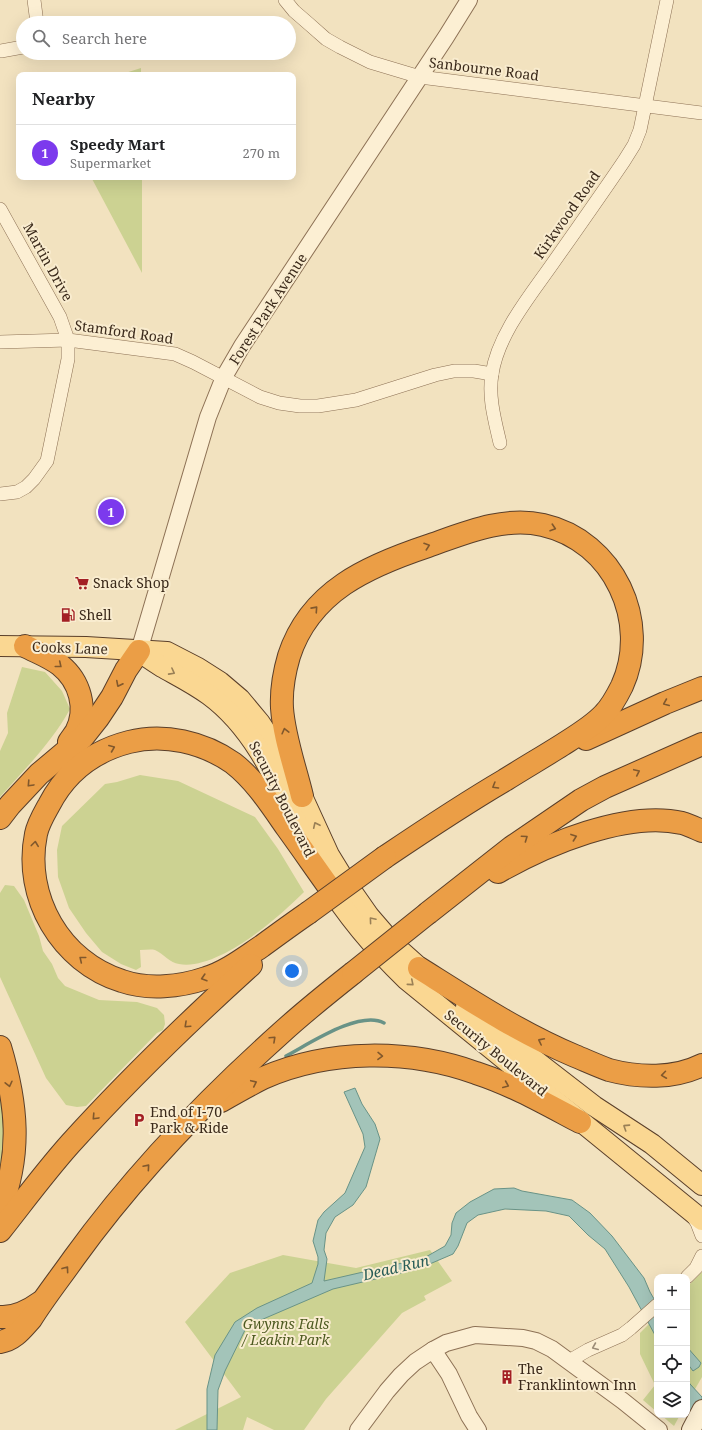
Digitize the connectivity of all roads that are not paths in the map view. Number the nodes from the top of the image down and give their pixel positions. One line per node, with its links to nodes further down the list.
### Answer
1 (34, 0): 5 (street)
2 (285, 0): 10 (street, Sanbourne Road)
3 (469, 0): 10 (street, Forest Park Avenue)
4 (667, 0): 11 (street, Kirkwood Road)
5 (36, 16)
6 (0, 47): 8 (street)
7 (16, 48): 8 (street)
8 (0, 50): 9 (street)
9 (0, 54)
10 (420, 77): 11 (street, Sanbourne Road); 17 (street, Forest Park Avenue)
11 (646, 106): 12 (street, Sanbourne Road); 16 (street, Kirkwood Road)
12 (702, 113)
13 (0, 209): 14 (street, Martin Drive)
14 (68, 340): 15 (street, Stamford Road); 17 (street, Stamford Road); 19 (street, Martin Drive)
15 (0, 342)
16 (492, 374): 17 (street, Stamford Road); 18 (street, Kirkwood Road)
17 (224, 377): 22 (street, Forest Park Avenue)
18 (500, 443)
19 (0, 494)
20 (0, 646): 21 (main road, Cooks Lane)
21 (25, 646): 22 (main road, Cooks Lane); 25 (highway, one-way to 25)
22 (139, 651): 25 (highway, one-way to 25); 27 (main road, Security Boulevard); 30 (main road, Security Boulevard, one-way to 30)
23 (702, 688): 26 (highway, one-way to 26)
24 (702, 744): 32 (highway, one-way to 24)
25 (58, 757): 28 (highway, one-way to 28)
26 (528, 766): 27 (highway, one-way to 26); 31 (highway, one-way to 31, bridge)
27 (302, 796): 33 (main road, Security Boulevard, one-way to 27)
28 (0, 818)
29 (702, 831): 32 (highway, one-way to 29)
30 (334, 894): 31 (highway, one-way to 30); 37 (main road, Security Boulevard, one-way to 37)
31 (308, 913): 43 (highway, one-way to 43)
32 (428, 913): 36 (highway, one-way to 32, bridge)
33 (419, 968): 35 (highway, one-way to 33); 38 (main road, Security Boulevard, one-way to 33)
34 (0, 1047): 41 (highway, one-way to 41)
35 (702, 1065)
36 (195, 1115): 37 (highway, one-way to 37); 47 (highway, one-way to 36)
37 (580, 1122): 42 (main road, Security Boulevard)
38 (652, 1144): 39 (main road); 40 (main road, Security Boulevard)
39 (702, 1174)
40 (702, 1185)
41 (0, 1210)
42 (696, 1215): 44 (street)
43 (0, 1231)
44 (702, 1236)
45 (702, 1256): 46 (street)
46 (690, 1274)
47 (43, 1301): 49 (highway); 50 (highway)
48 (654, 1308): 52 (street, one-way to 52)
49 (0, 1318)
50 (0, 1342)
51 (433, 1350): 52 (street); 54 (street); 55 (street)
52 (569, 1361): 56 (street)
53 (702, 1409): 57 (main road)
54 (358, 1430)
55 (478, 1430)
56 (659, 1430)
57 (691, 1430)

